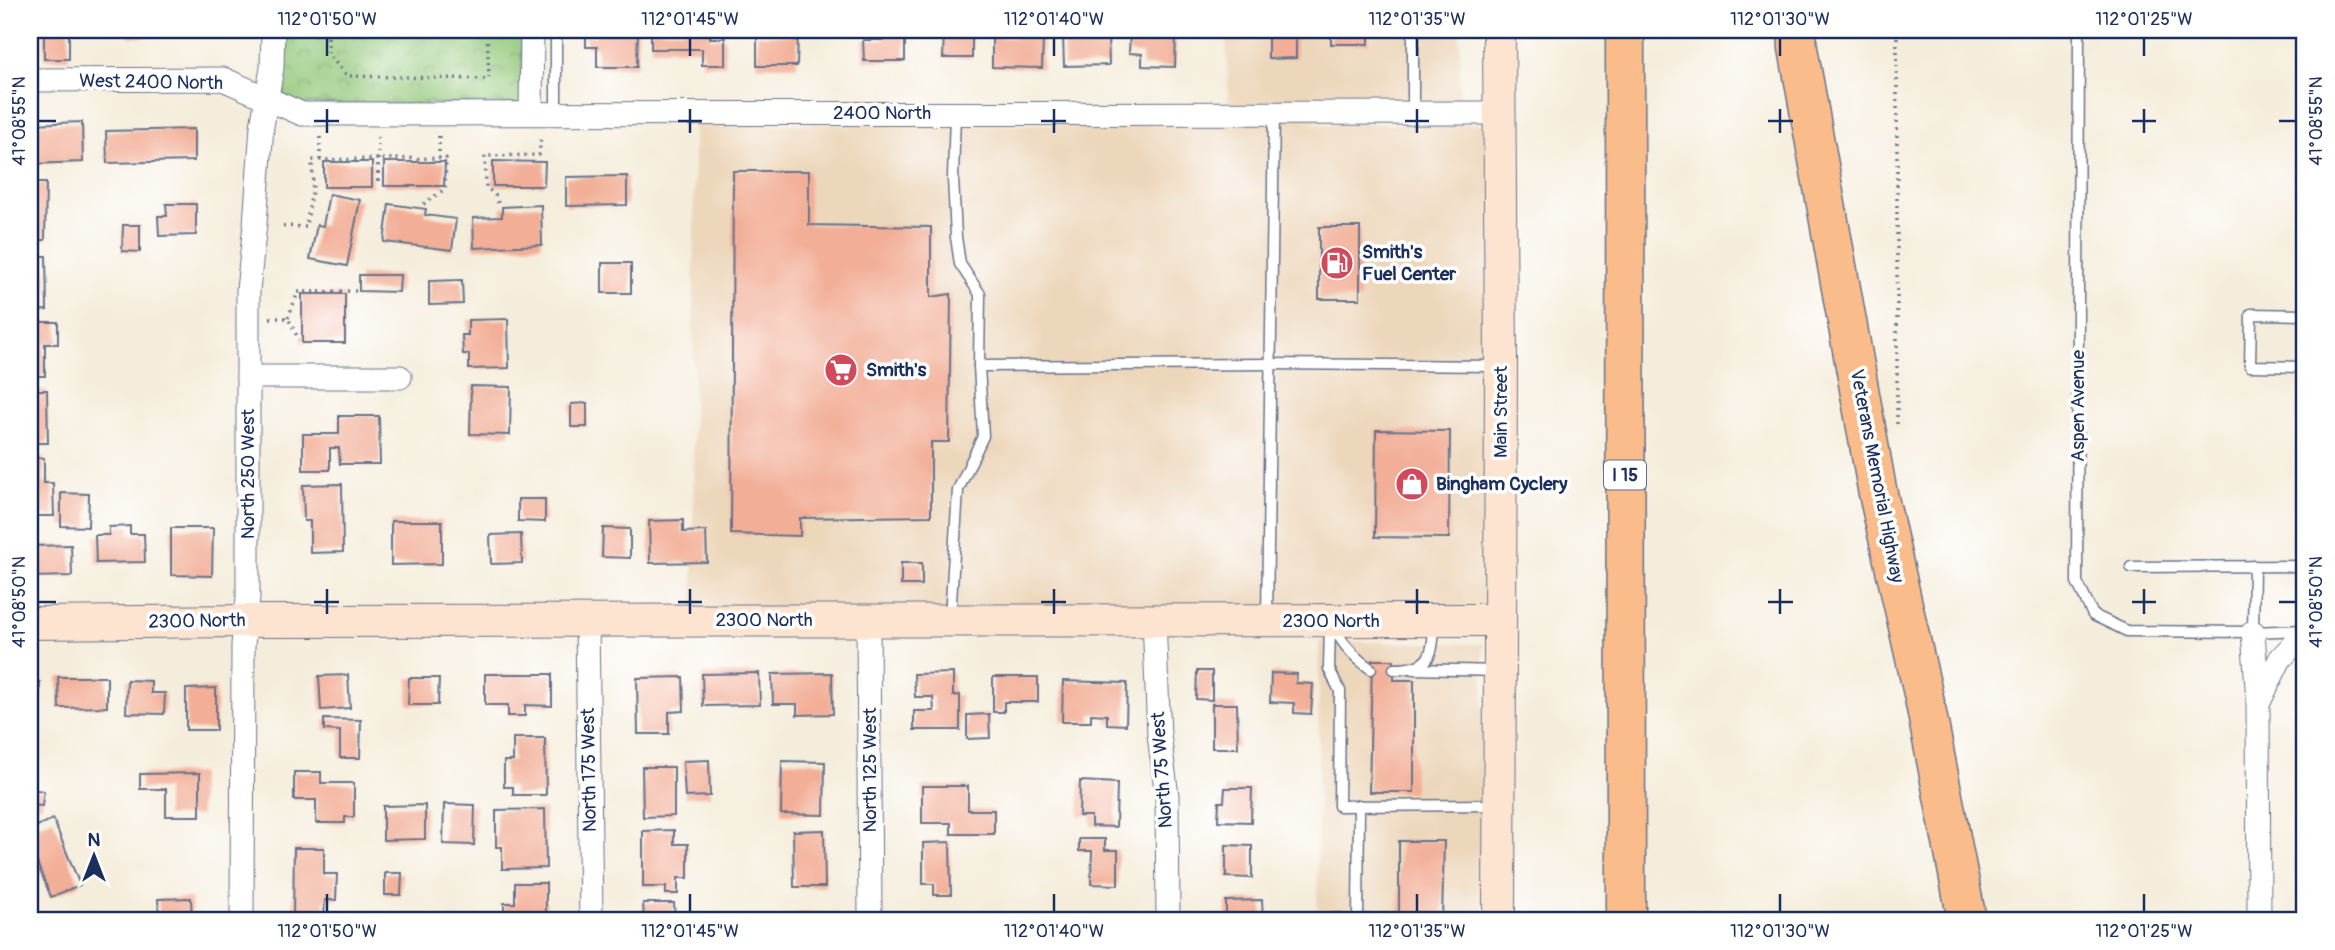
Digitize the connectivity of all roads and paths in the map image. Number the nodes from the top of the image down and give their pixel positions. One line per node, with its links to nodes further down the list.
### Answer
1 (273, 30): 13 (street, North 250 West)
2 (328, 30): 3 (path)
3 (486, 30)
4 (532, 30): 14 (street)
5 (556, 30): 15 (lane)
6 (1413, 30): 18 (lane)
7 (1499, 30): 19 (street, Main Street)
8 (1625, 30): 72 (highway, I 15)
9 (1797, 30): 73 (highway, Veterans Memorial Highway)
10 (1897, 30): 42 (path)
11 (2079, 30): 57 (lane, Aspen Avenue)
12 (30, 80): 13 (street, West 2400 North)
13 (268, 100): 14 (street, 2400 North); 40 (street, North 250 West)
14 (531, 113): 15 (street, 2400 North)
15 (556, 113): 16 (street, 2400 North)
16 (955, 113): 17 (street, 2400 North); 37 (lane)
17 (1274, 113): 18 (street, 2400 North); 36 (lane)
18 (1413, 113): 19 (street, 2400 North)
19 (1498, 113): 38 (street, Main Street)
20 (320, 136): 25 (path)
21 (377, 136): 26 (path)
22 (439, 136): 24 (path)
23 (541, 136): 28 (path)
24 (439, 158): 26 (path); 29 (path)
25 (320, 160): 26 (path); 30 (path)
26 (378, 160): 27 (path)
27 (378, 181)
28 (498, 203)
29 (422, 205)
30 (283, 226)
31 (356, 291): 34 (path)
32 (2305, 315): 39 (lane)
33 (270, 318): 34 (path)
34 (288, 318): 35 (path)
35 (299, 340)
36 (1270, 364): 37 (lane); 38 (lane); 52 (lane)
37 (979, 366): 51 (lane)
38 (1501, 366): 48 (street, Main Street)
39 (2305, 368)
40 (248, 377): 41 (street); 49 (street, North 250 West)
41 (400, 377)
42 (1897, 428)
43 (2254, 566): 44 (lane); 45 (lane); 57 (lane)
44 (2305, 566)
45 (2131, 567)
46 (869, 620): 50 (street, 2300 North); 51 (street, 2300 North); 68 (street, North 125 West)
47 (1154, 620): 51 (street, 2300 North); 52 (street, 2300 North); 69 (street, North 75 West)
48 (1499, 620): 54 (street, 2300 North); 62 (street, Main Street)
49 (246, 621): 50 (street, 2300 North); 55 (street, 2300 North); 66 (street, North 250 West)
50 (587, 621): 67 (street, North 175 West)
51 (950, 621)
52 (1267, 621): 53 (street, 2300 North)
53 (1330, 621): 54 (street, 2300 North); 59 (lane); 64 (lane)
54 (1434, 621): 61 (lane)
55 (30, 623)
56 (2305, 630): 57 (lane, Aspen Avenue)
57 (2253, 632): 63 (street)
58 (2305, 637): 63 (street)
59 (1371, 669)
60 (1394, 669): 61 (lane)
61 (1414, 669): 62 (lane)
62 (1499, 671): 65 (street, Main Street)
63 (2258, 704): 74 (street)
64 (1359, 805): 65 (lane); 70 (lane)
65 (1499, 805): 71 (street, Main Street)
66 (242, 920)
67 (591, 920)
68 (870, 920)
69 (1168, 920)
70 (1358, 920)
71 (1500, 920)
72 (1626, 920)
73 (1967, 920)
74 (2259, 920)

